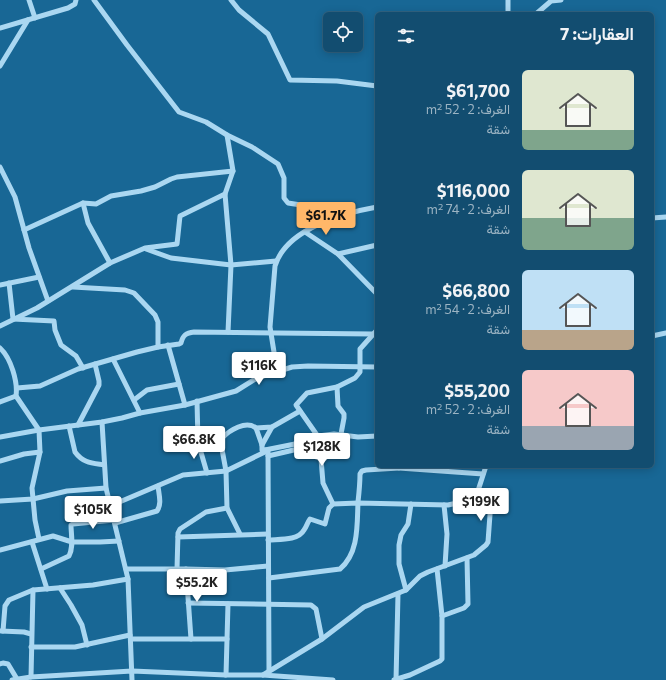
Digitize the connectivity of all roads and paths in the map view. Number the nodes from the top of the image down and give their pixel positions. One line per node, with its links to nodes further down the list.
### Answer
1 (29, 0): 9 (street)
2 (76, 0): 9 (street)
3 (94, 0): 14 (street)
4 (231, 0): 13 (street)
5 (508, 0): 7 (street)
6 (561, 0): 8 (street)
7 (508, 12)
8 (538, 12)
9 (35, 18): 10 (street)
10 (28, 20): 11 (street); 12 (street)
11 (0, 28)
12 (0, 66)
13 (375, 86)
14 (228, 135): 16 (street); 19 (street)
15 (0, 167): 23 (street)
16 (233, 171): 17 (street); 18 (street)
17 (225, 194): 26 (street); 30 (street)
18 (83, 203): 23 (street); 29 (street)
19 (306, 206)
20 (375, 206): 24 (street)
21 (666, 217): 22 (street)
22 (654, 218)
23 (24, 230): 31 (street)
24 (304, 232): 27 (street); 28 (street)
25 (375, 245): 27 (street)
26 (145, 248): 29 (street); 30 (street)
27 (338, 254): 35 (street)
28 (276, 261): 30 (street); 40 (street)
29 (110, 263): 34 (street)
30 (231, 265): 39 (street)
31 (39, 277): 32 (street); 36 (street)
32 (9, 283): 33 (street); 37 (street)
33 (0, 285)
34 (72, 287): 36 (street); 45 (street)
35 (375, 292)
36 (48, 301): 37 (street)
37 (13, 319): 38 (street); 50 (street)
38 (0, 326)
39 (228, 332): 40 (street); 44 (street)
40 (271, 332): 41 (street); 52 (street)
41 (375, 332): 51 (street)
42 (666, 333): 43 (street)
43 (654, 336)
44 (168, 345): 45 (street); 53 (street)
45 (158, 347): 47 (street)
46 (0, 348): 55 (street)
47 (113, 359): 48 (street); 57 (street)
48 (95, 364): 50 (street); 64 (street)
49 (375, 367): 51 (street)
50 (83, 368): 55 (street)
51 (360, 368): 52 (street); 54 (street)
52 (277, 371): 58 (street)
53 (179, 384): 57 (street); 60 (street)
54 (337, 387): 61 (street); 69 (street)
55 (17, 388): 56 (street)
56 (16, 396): 59 (street); 68 (street)
57 (134, 400): 62 (street)
58 (197, 401): 60 (street); 84 (street)
59 (0, 402)
60 (185, 405): 62 (street)
61 (300, 411): 66 (street); 70 (street)
62 (140, 413): 63 (street)
63 (102, 422): 64 (street); 79 (street)
64 (78, 425): 65 (street)
65 (69, 426): 68 (street); 79 (street)
66 (272, 427): 67 (street); 74 (street)
67 (256, 428): 74 (street); 83 (street)
68 (39, 430): 72 (street); 75 (street)
69 (341, 434): 70 (street); 71 (street)
70 (318, 436): 73 (street); 77 (street)
71 (375, 436)
72 (0, 437)
73 (296, 446): 74 (street); 76 (street); 77 (street)
74 (264, 449): 76 (street); 83 (street)
75 (40, 452): 78 (street); 88 (street)
76 (268, 456): 100 (street)
77 (322, 458): 92 (street)
78 (0, 461)
79 (104, 465): 87 (street)
80 (388, 468): 91 (street)
81 (411, 468): 85 (street)
82 (485, 468): 85 (street)
83 (226, 472): 84 (street); 96 (street)
84 (207, 473): 86 (street)
85 (483, 474): 89 (street)
86 (158, 486): 95 (street); 97 (street)
87 (106, 488): 88 (street); 95 (street)
88 (33, 500): 90 (street); 101 (street)
89 (475, 500): 94 (street); 106 (street)
90 (0, 501)
91 (358, 503): 92 (street); 93 (street); 114 (street)
92 (333, 504): 100 (street)
93 (411, 504): 94 (street); 119 (street)
94 (444, 505): 108 (street)
95 (110, 506): 97 (street)
96 (227, 508): 98 (street); 99 (street)
97 (114, 521): 102 (street); 104 (street)
98 (240, 534): 99 (street); 100 (street)
99 (178, 537): 112 (street)
100 (268, 537): 107 (street)
101 (39, 539): 103 (street); 104 (street)
102 (119, 540): 104 (street); 111 (street)
103 (32, 542): 105 (street); 110 (street)
104 (72, 542): 110 (street)
105 (0, 550)
106 (467, 558): 108 (street); 124 (street)
107 (268, 566): 109 (street); 114 (street)
108 (445, 566): 113 (street)
109 (186, 568): 112 (street); 121 (street)
110 (41, 569): 117 (street)
111 (126, 569): 112 (street); 115 (street)
112 (177, 569)
113 (437, 569): 119 (street); 124 (street)
114 (269, 578): 123 (street)
115 (128, 579): 116 (street); 127 (street)
116 (60, 588): 117 (street); 131 (street)
117 (47, 589): 118 (street)
118 (33, 590): 125 (street); 126 (street)
119 (406, 590): 120 (street)
120 (398, 594): 130 (street); 142 (street)
121 (188, 603): 122 (street); 128 (street)
122 (228, 604): 123 (street); 129 (street)
123 (269, 604): 130 (street); 134 (street)
124 (442, 616): 142 (street)
125 (1, 631): 126 (street)
126 (32, 631): 132 (street)
127 (130, 637): 128 (street); 131 (street); 135 (street)
128 (191, 639): 129 (street)
129 (227, 639): 136 (street)
130 (322, 639): 134 (street)
131 (87, 645): 132 (street)
132 (31, 647): 138 (street)
133 (0, 664): 139 (street)
134 (269, 670): 137 (street)
135 (132, 671): 136 (street); 138 (street); 140 (street)
136 (226, 675): 137 (street)
137 (263, 675): 141 (street)
138 (31, 677): 139 (street)
139 (16, 680)
140 (132, 680)
141 (333, 680)
142 (395, 680)

